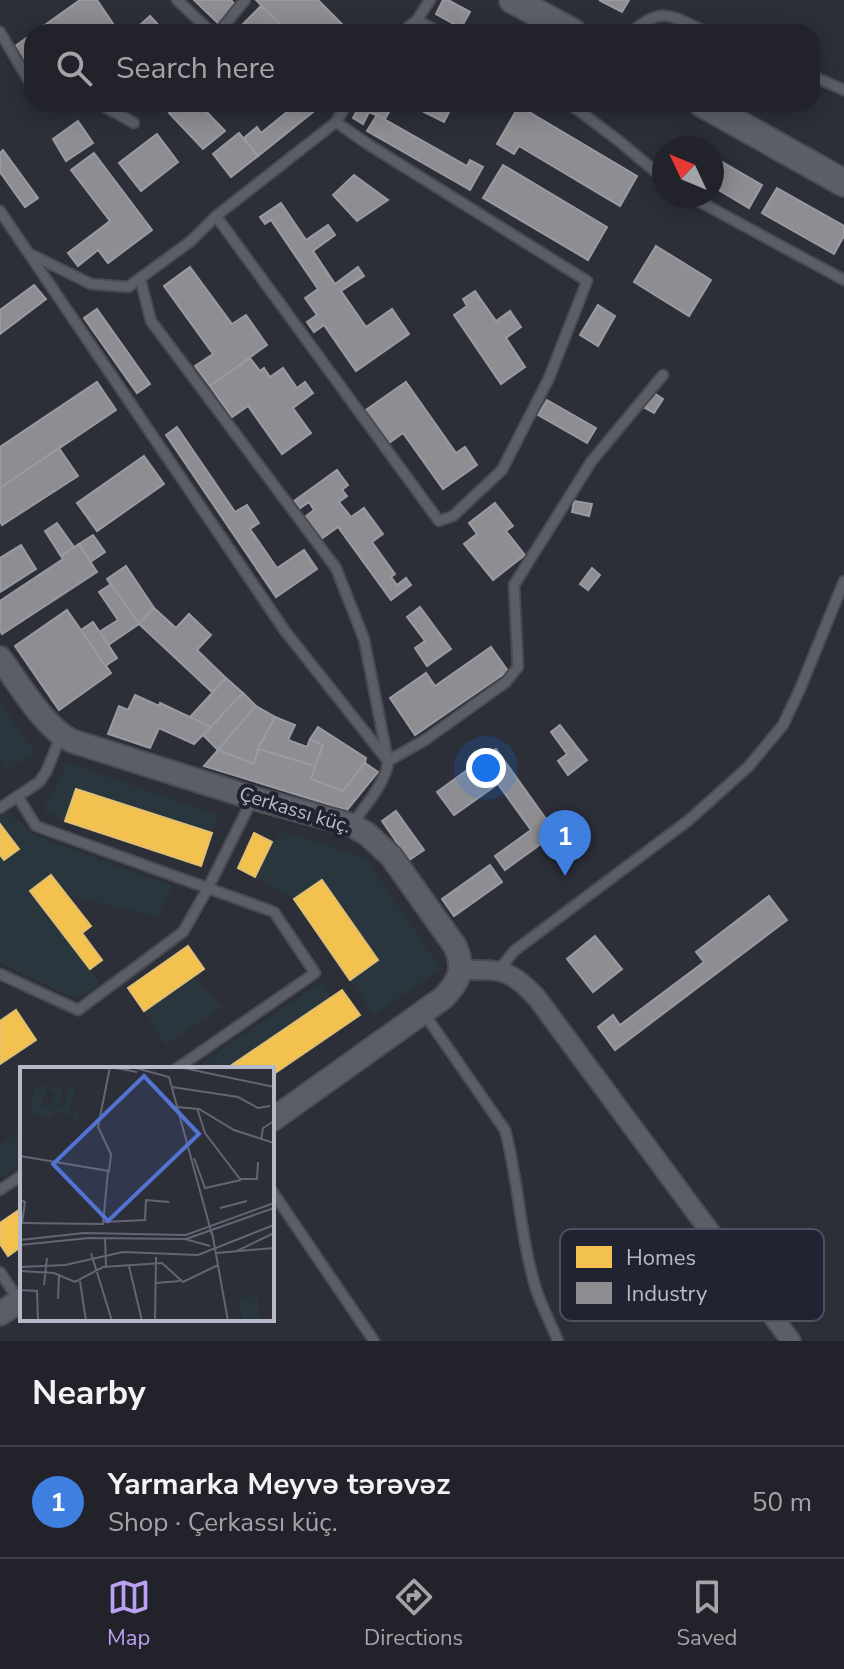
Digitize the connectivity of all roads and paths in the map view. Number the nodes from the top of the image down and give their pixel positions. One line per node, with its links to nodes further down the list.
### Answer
1 (177, 0): 6 (lane)
2 (245, 0): 7 (lane)
3 (430, 0): 5 (lane)
4 (513, 0): 10 (main road)
5 (417, 20): 8 (lane); 9 (lane)
6 (202, 24)
7 (226, 24)
8 (412, 24)
9 (424, 24)
10 (557, 24)
11 (643, 24): 12 (lane)
12 (688, 24)
13 (0, 32): 14 (lane)
14 (24, 72)
15 (820, 80): 16 (lane)
16 (844, 90)
17 (114, 112): 22 (lane)
18 (342, 112): 21 (lane)
19 (581, 112): 23 (lane)
20 (717, 112): 24 (main road)
21 (336, 122): 27 (lane); 27 (lane)
22 (134, 123)
23 (652, 169)
24 (844, 183)
25 (711, 208): 30 (lane)
26 (0, 211): 28 (lane)
27 (216, 216): 29 (lane)
28 (29, 254): 29 (lane); 35 (lane)
29 (140, 278): 35 (lane)
30 (844, 280)
31 (663, 375): 35 (lane)
32 (844, 581): 42 (lane)
33 (0, 658): 34 (street)
34 (61, 736): 36 (lane); 37 (street, Çerkassı küç.)
35 (388, 761): 39 (lane)
36 (18, 797): 38 (lane); 40 (lane)
37 (253, 798): 39 (street, Çerkassı küç.); 40 (lane)
38 (0, 808)
39 (352, 825): 41 (street, Çerkassı küç.)
40 (208, 888): 43 (lane); 45 (lane)
41 (460, 970): 42 (street); 44 (street)
42 (499, 970): 50 (street)
43 (0, 974)
44 (423, 1012): 46 (street); 57 (lane)
45 (179, 1067)
46 (274, 1119)
47 (20, 1176): 48 (lane)
48 (0, 1190)
49 (274, 1194): 56 (lane)
50 (708, 1229)
51 (0, 1272): 52 (lane)
52 (20, 1299)
53 (20, 1301): 54 (street)
54 (0, 1314)
55 (776, 1321): 58 (street)
56 (374, 1341)
57 (558, 1341)
58 (791, 1341)

